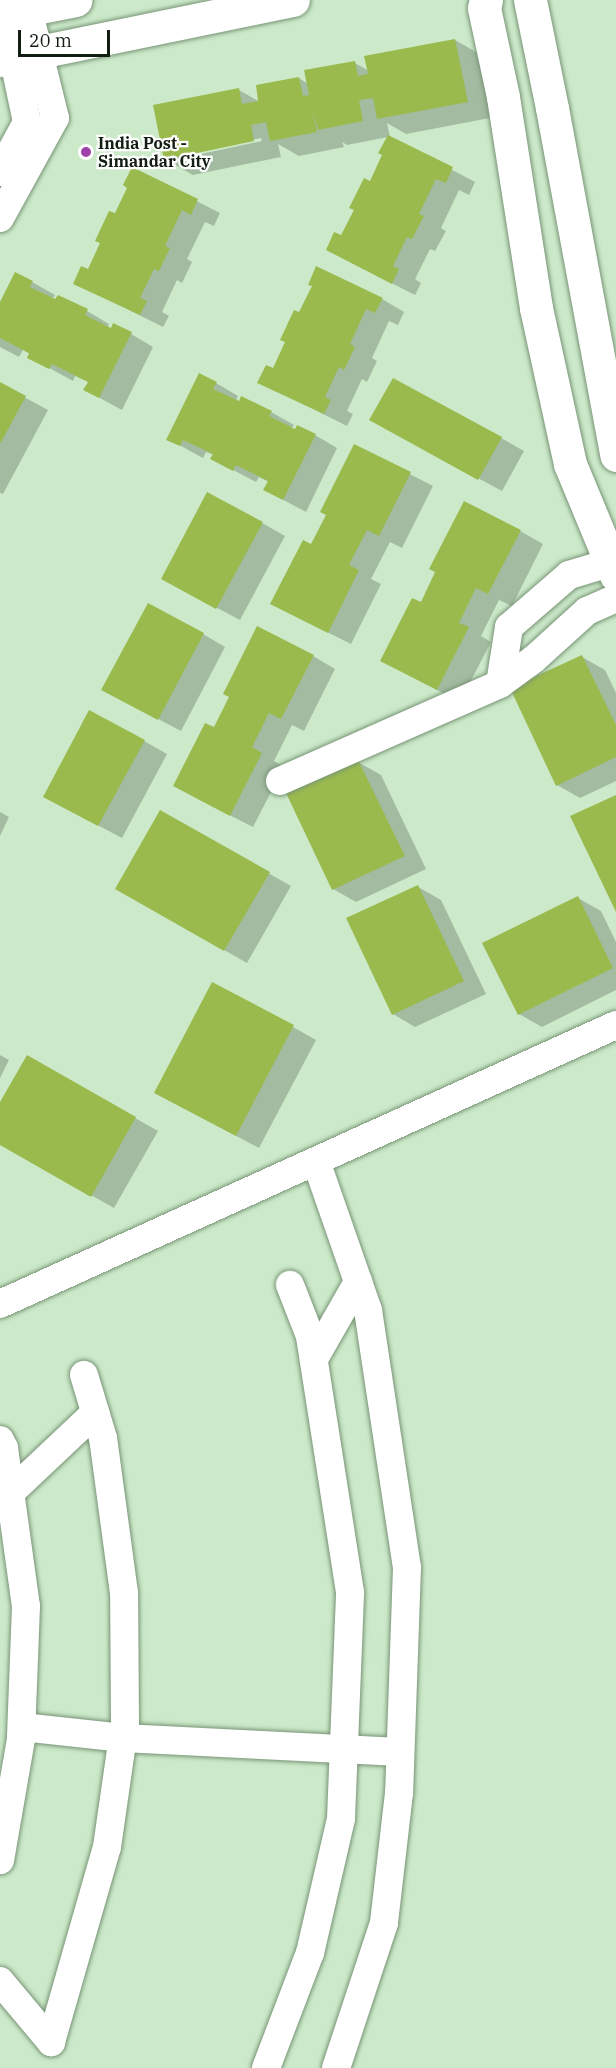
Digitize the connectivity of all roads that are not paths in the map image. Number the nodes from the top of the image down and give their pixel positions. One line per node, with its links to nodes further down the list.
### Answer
1 (76, 0): 5 (street)
2 (293, 0): 6 (street)
3 (486, 0): 10 (street)
4 (530, 0): 9 (street)
5 (11, 13): 6 (street)
6 (17, 57): 7 (street); 8 (street)
7 (0, 172)
8 (0, 218)
9 (616, 455)
10 (614, 566): 12 (street)
11 (616, 598): 12 (street)
12 (500, 684): 13 (street)
13 (280, 780)
14 (616, 1025): 15 (street)
15 (316, 1161): 16 (street); 18 (street)
16 (358, 1282): 19 (street); 27 (street)
17 (290, 1285): 19 (street)
18 (0, 1304)
19 (314, 1359): 26 (street)
20 (84, 1375): 21 (street)
21 (95, 1413): 23 (street); 25 (street)
22 (0, 1440): 23 (street)
23 (10, 1492): 24 (street)
24 (22, 1727): 25 (street); 28 (street)
25 (123, 1738): 26 (street); 29 (street)
26 (344, 1749): 27 (street); 30 (street)
27 (400, 1752): 31 (street)
28 (0, 1860)
29 (0, 1981)
30 (267, 2068)
31 (336, 2068)

